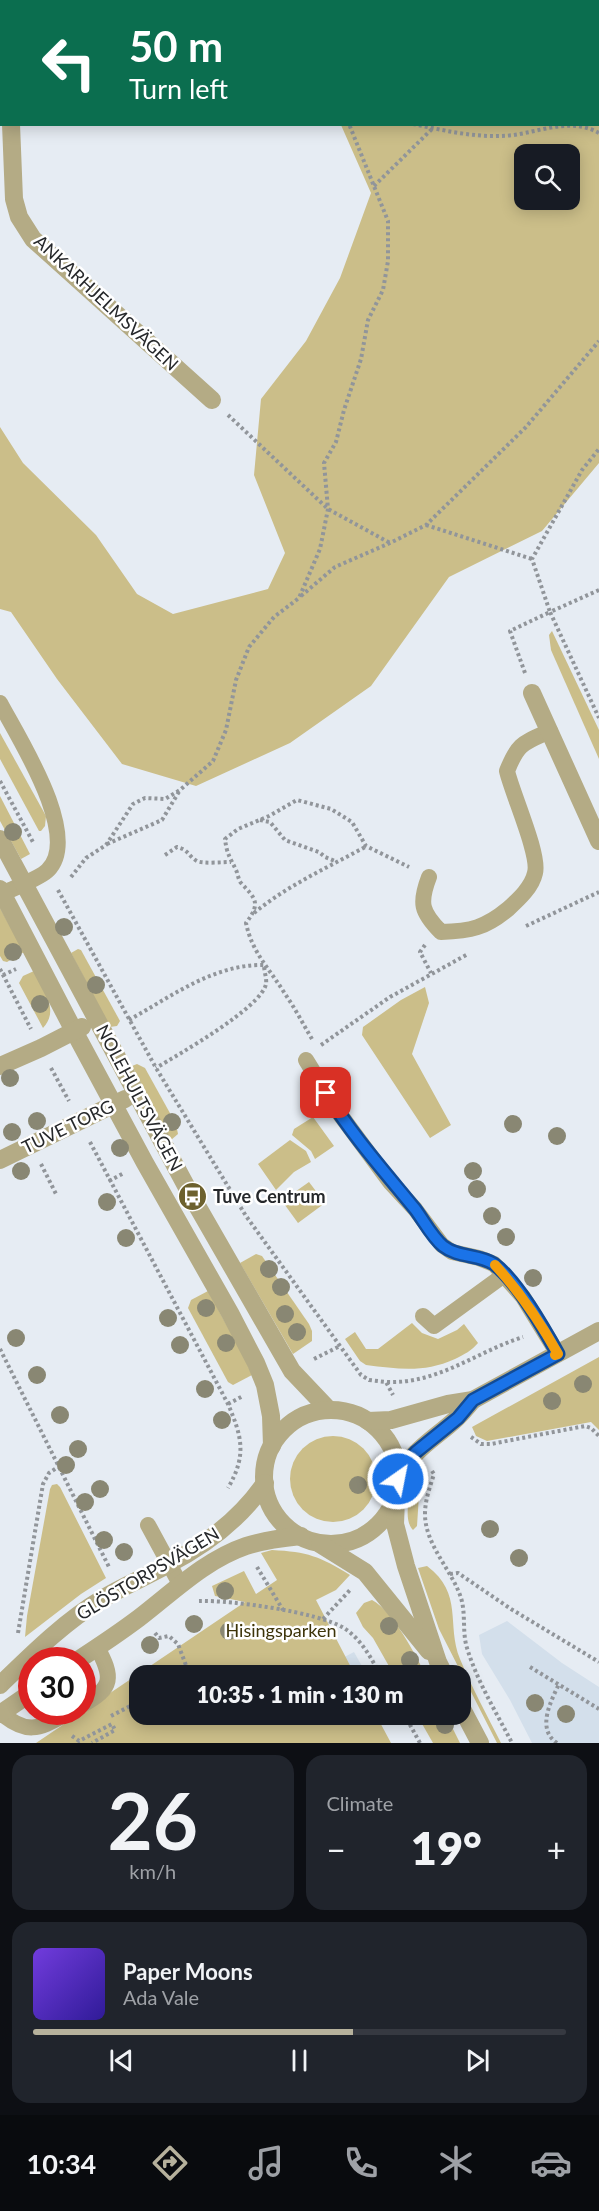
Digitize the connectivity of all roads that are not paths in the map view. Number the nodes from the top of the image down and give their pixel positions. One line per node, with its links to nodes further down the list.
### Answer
1 (11, 126): 2 (street, ANKARHJELMSVÄGEN)
2 (212, 400)
3 (532, 693): 5 (street)
4 (0, 703): 9 (lane)
5 (550, 731): 7 (street); 8 (lane)
6 (0, 839): 9 (street, NOLEHULTSVÄGEN)
7 (599, 842)
8 (429, 877)
9 (24, 883): 10 (lane); 11 (street, NOLEHULTSVÄGEN)
10 (1, 891): 12 (street, NOLEHULTSVÄGEN)
11 (96, 1020): 12 (street); 15 (street, NOLEHULTSVÄGEN)
12 (74, 1031): 14 (street); 16 (street, NOLEHULTSVÄGEN)
13 (306, 1060): 18 (lane)
14 (0, 1066)
15 (136, 1093): 16 (street, TUVE TORG); 23 (street, NOLEHULTSVÄGEN)
16 (114, 1105): 17 (street, TUVE TORG); 25 (street, NOLEHULTSVÄGEN)
17 (0, 1160)
18 (504, 1275): 19 (lane); 21 (lane)
19 (423, 1316)
20 (599, 1331): 21 (street)
21 (558, 1354): 22 (street)
22 (473, 1400): 24 (street); 27 (street)
23 (328, 1410): 24 (street, NOLEHULTSVÄGEN); 25 (street, NOLEHULTSVÄGEN)
24 (368, 1421): 27 (street, NOLEHULTSVÄGEN)
25 (272, 1446): 26 (street, NOLEHULTSVÄGEN)
26 (265, 1483): 29 (street, NOLEHULTSVÄGEN); 30 (street, GLÖSTORPSVÄGEN)
27 (397, 1486): 29 (street); 34 (street, NOLEHULTSVÄGEN)
28 (148, 1525): 30 (lane)
29 (307, 1539): 31 (street, GLÖSTORPSVÄGEN); 33 (street, NOLEHULTSVÄGEN)
30 (170, 1564): 31 (lane); 35 (street, GLÖSTORPSVÄGEN)
31 (180, 1584): 32 (street, GLÖSTORPSVÄGEN)
32 (97, 1647): 36 (lane)
33 (438, 1665)
34 (440, 1665)
35 (0, 1685)
36 (96, 1697)
37 (18, 1702): 38 (street)
38 (0, 1714): 39 (lane)
39 (46, 1725)
40 (471, 1725): 41 (street)
41 (480, 1743)

